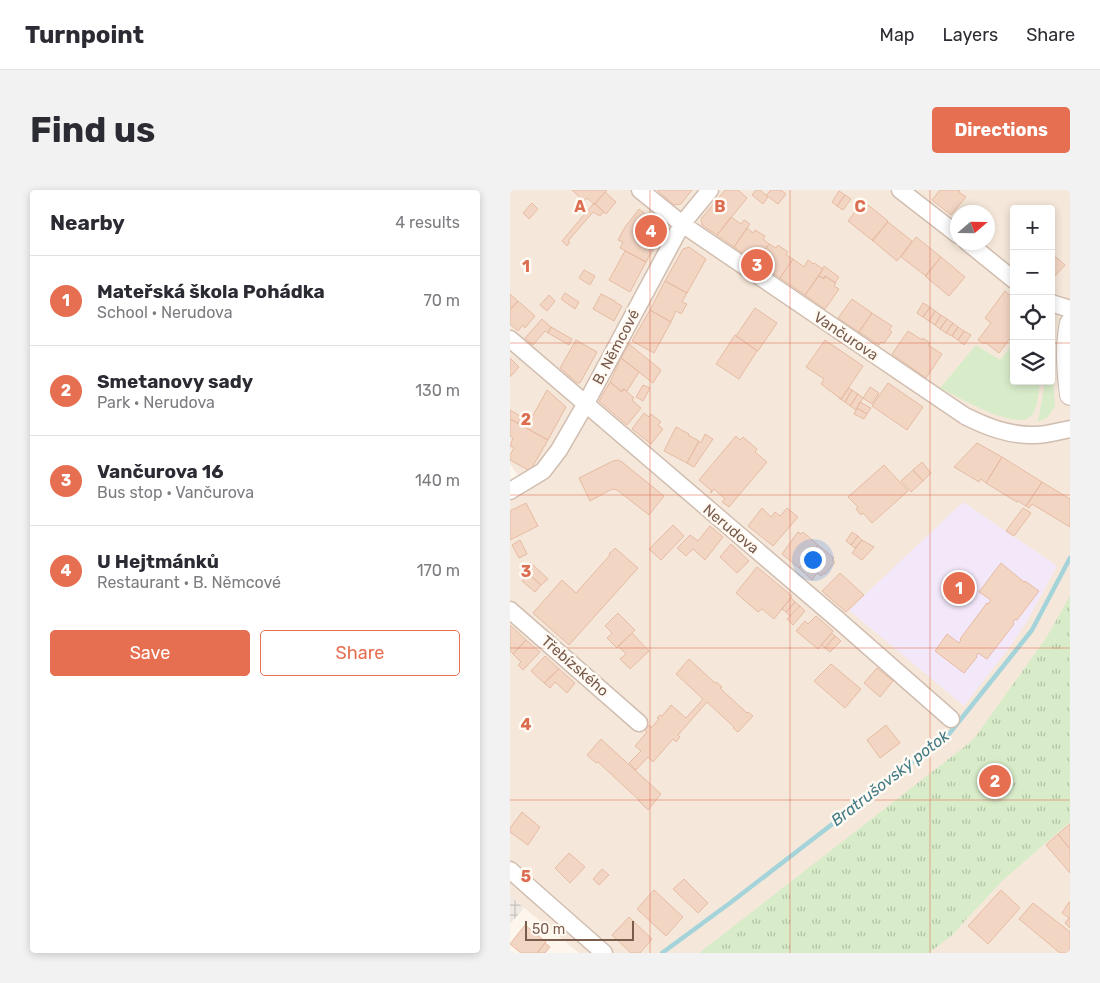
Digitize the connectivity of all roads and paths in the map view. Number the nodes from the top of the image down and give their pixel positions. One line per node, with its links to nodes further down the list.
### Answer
1 (640, 190): 4 (street, Vančurova)
2 (710, 190): 4 (street, B. Němcové)
3 (900, 190): 5 (street)
4 (682, 224): 13 (street, B. Němcové); 14 (street, Vančurova)
5 (950, 229)
6 (976, 250): 7 (street)
7 (1010, 277)
8 (1055, 304): 9 (street)
9 (1070, 310)
10 (1070, 323): 12 (street)
11 (510, 339): 13 (street, Nerudova)
12 (1070, 394)
13 (585, 405): 15 (street, B. Němcové); 17 (street, Nerudova)
14 (1070, 429)
15 (510, 491)
16 (510, 610): 18 (street, Třebízského)
17 (951, 719)
18 (639, 723)
19 (510, 870): 20 (street)
20 (604, 953)

